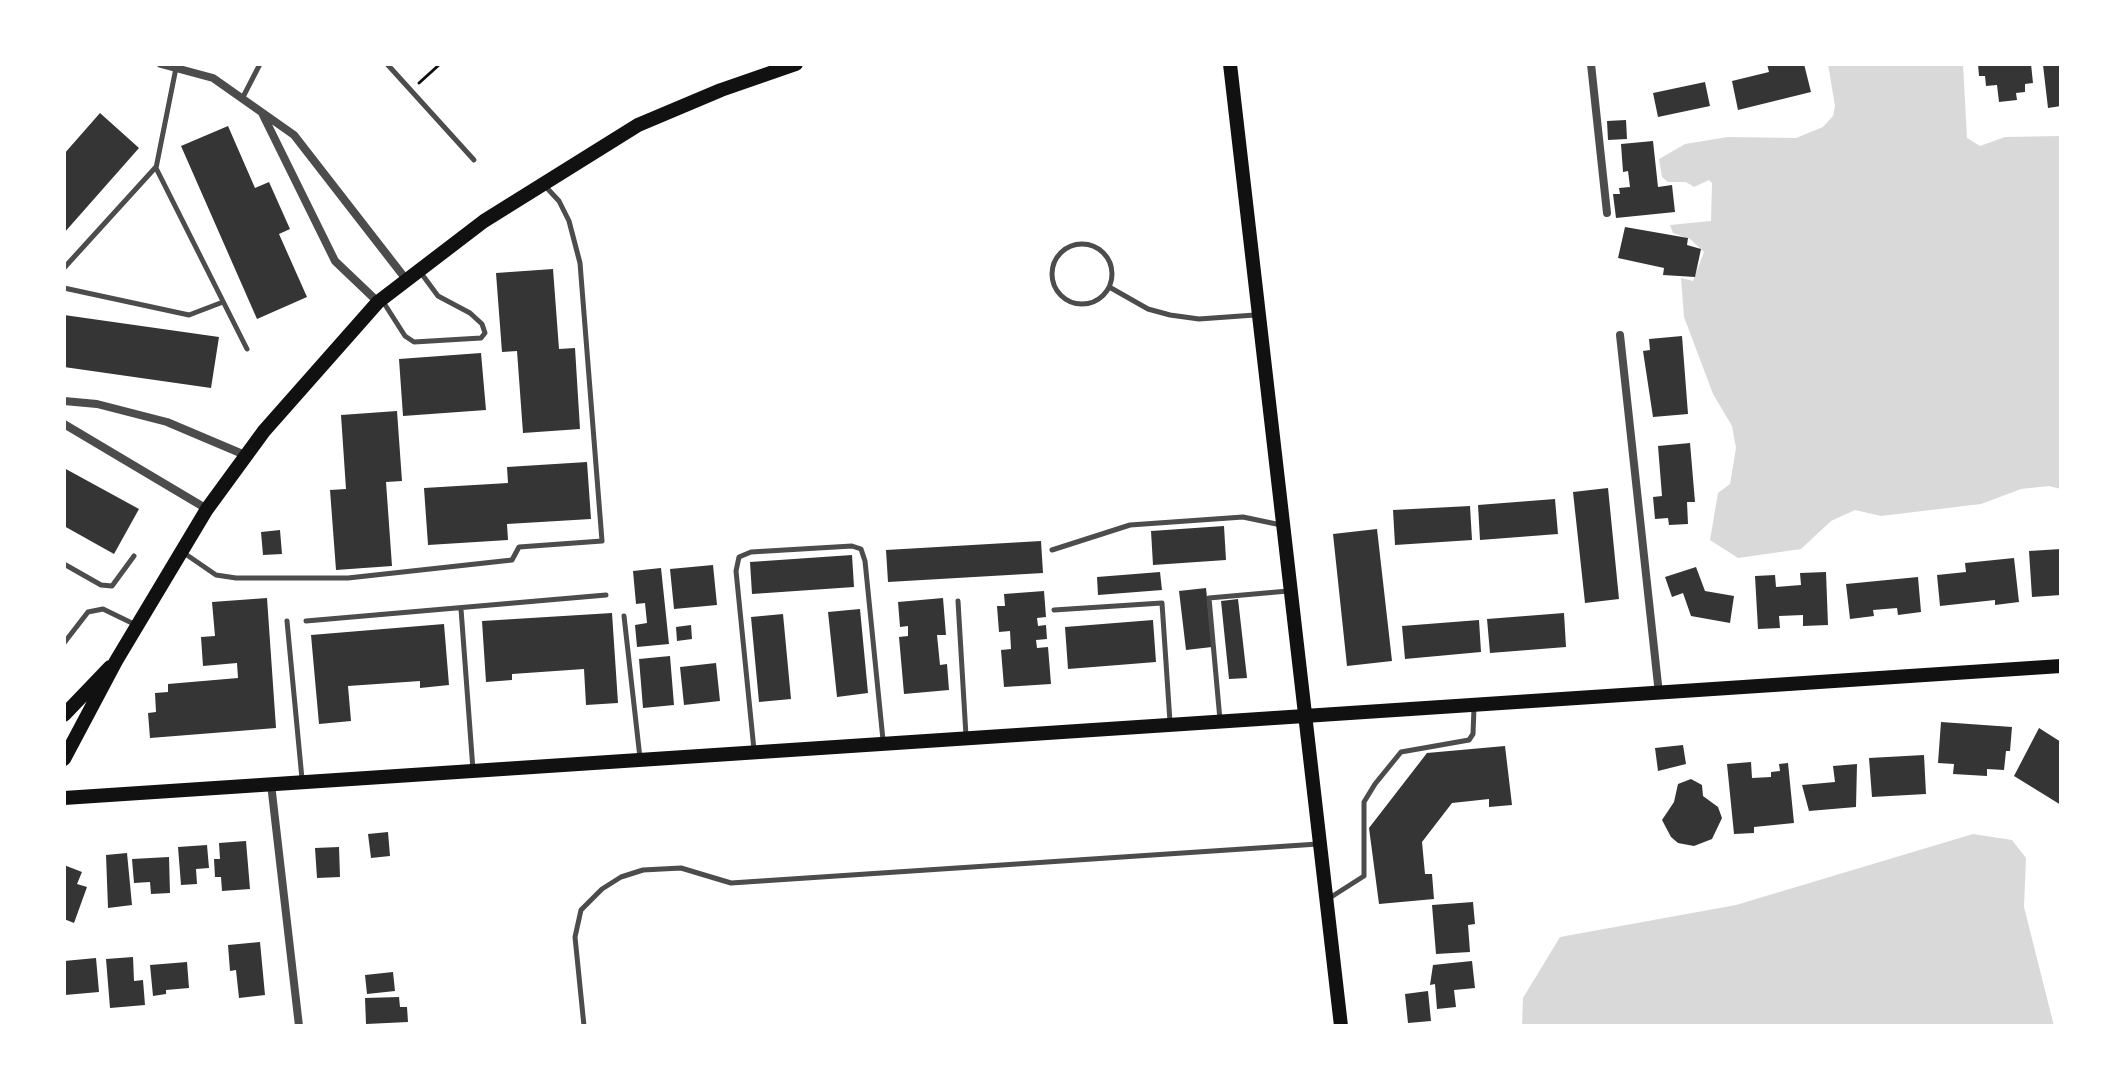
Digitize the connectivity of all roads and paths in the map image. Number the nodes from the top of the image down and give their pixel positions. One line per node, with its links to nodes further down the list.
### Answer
1 (161, 64): 8 (street)
2 (260, 64): 10 (lane)
3 (387, 64): 9 (lane)
4 (440, 64): 9 (path)
5 (796, 64): 14 (main road)
6 (1230, 64): 22 (main road)
7 (1591, 64): 15 (street)
8 (176, 67): 10 (street); 13 (lane)
9 (411, 91): 12 (lane)
10 (243, 97): 11 (street)
11 (260, 110): 17 (street); 20 (street)
12 (474, 160)
13 (156, 168): 16 (lane); 21 (lane)
14 (542, 183): 17 (main road); 31 (lane)
15 (1607, 213)
16 (64, 268)
17 (412, 273): 20 (main road); 20 (lane)
18 (64, 288): 21 (lane)
19 (1111, 288): 19 (lane); 22 (lane)
20 (379, 300): 27 (main road)
21 (223, 302): 24 (lane)
22 (1259, 315): 29 (main road)
23 (1620, 335): 46 (street)
24 (247, 349)
25 (64, 401): 27 (street)
26 (64, 424): 28 (street)
27 (245, 455): 28 (main road)
28 (207, 509): 31 (main road)
29 (1282, 525): 30 (lane); 34 (main road)
30 (1052, 550)
31 (182, 552): 42 (main road)
32 (134, 556): 33 (lane)
33 (64, 564)
34 (1289, 591): 49 (main road); 50 (lane)
35 (606, 595): 37 (lane)
36 (958, 601): 52 (lane)
37 (461, 608): 41 (lane); 57 (lane)
38 (1054, 610): 51 (lane)
39 (624, 616): 56 (lane)
40 (287, 621): 58 (lane)
41 (306, 621)
42 (137, 625): 43 (lane); 44 (main road)
43 (64, 643)
44 (116, 661): 48 (main road); 55 (main road)
45 (2061, 666): 46 (main road)
46 (1659, 694): 47 (main road)
47 (1474, 707): 49 (main road); 62 (lane)
48 (64, 715)
49 (1304, 719): 50 (main road); 61 (main road)
50 (1220, 724): 51 (main road)
51 (1171, 727): 52 (main road)
52 (966, 740): 53 (main road)
53 (884, 745): 54 (main road); 54 (lane)
54 (755, 753): 56 (main road)
55 (64, 759)
56 (640, 760): 57 (main road)
57 (473, 771): 58 (main road)
58 (302, 782): 59 (main road)
59 (271, 784): 60 (main road); 63 (street)
60 (64, 798)
61 (1320, 844): 62 (main road); 64 (lane)
62 (1326, 900): 65 (main road)
63 (299, 1026)
64 (584, 1026)
65 (1341, 1026)

